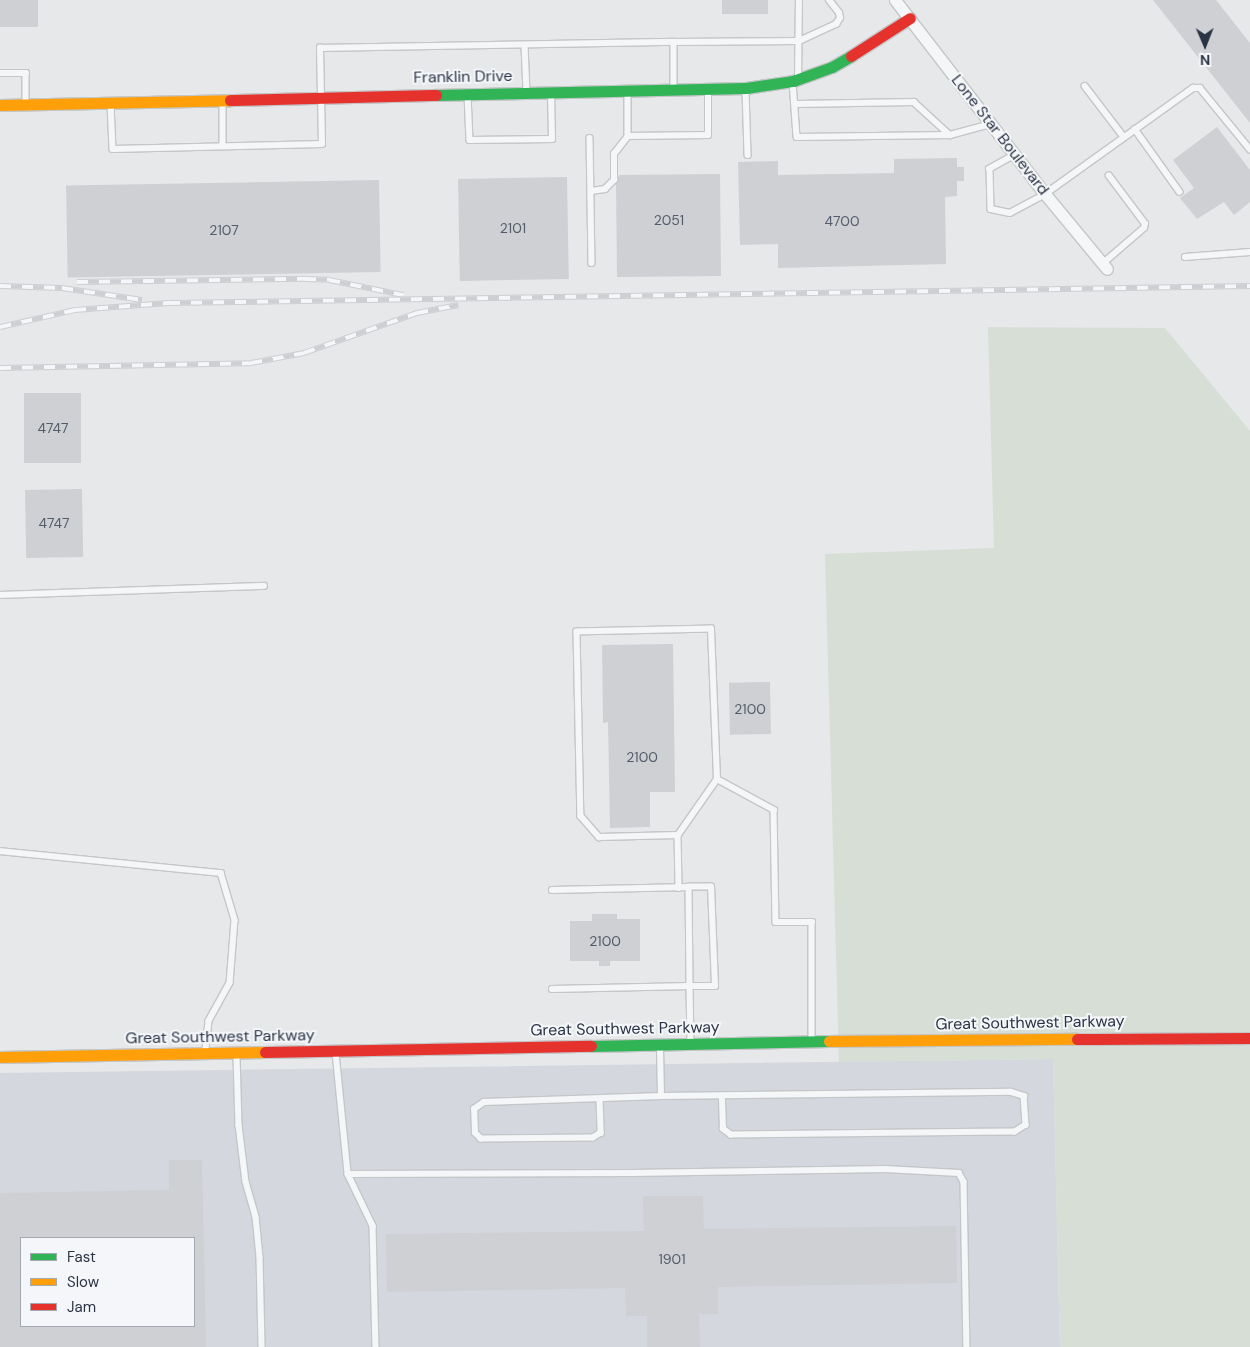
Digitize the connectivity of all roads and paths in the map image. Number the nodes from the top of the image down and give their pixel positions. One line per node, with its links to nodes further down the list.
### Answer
1 (799, 0): 5 (lane)
2 (829, 0): 5 (lane)
3 (895, 0): 4 (street, Lone Star Boulevard)
4 (910, 18): 9 (street, Franklin Drive); 24 (street, Lone Star Boulevard)
5 (799, 41): 6 (lane); 9 (lane)
6 (674, 42): 7 (lane); 13 (lane)
7 (525, 45): 15 (lane); 18 (lane)
8 (0, 73): 21 (lane)
9 (795, 80): 12 (street, Franklin Drive); 22 (lane)
10 (1086, 86): 28 (lane)
11 (708, 88): 12 (street, Franklin Drive); 13 (street, Franklin Drive); 27 (lane)
12 (746, 88): 32 (lane)
13 (674, 89): 14 (street, Franklin Drive)
14 (628, 90): 16 (street, Franklin Drive); 27 (lane)
15 (527, 92): 16 (street, Franklin Drive); 17 (street, Franklin Drive)
16 (551, 92): 17 (lane)
17 (468, 93): 18 (street, Franklin Drive)
18 (321, 96): 19 (street, Franklin Drive); 30 (lane)
19 (223, 99): 20 (street, Franklin Drive); 30 (lane)
20 (111, 102): 21 (street, Franklin Drive); 30 (lane)
21 (26, 104): 23 (street, Franklin Drive)
22 (796, 104): 26 (lane); 26 (lane)
23 (0, 105)
24 (991, 124): 26 (lane); 33 (street, Lone Star Boulevard)
25 (1135, 130): 28 (lane); 31 (lane); 36 (lane)
26 (950, 135)
27 (628, 136): 35 (lane)
28 (1124, 137): 37 (lane)
29 (590, 138): 35 (lane)
30 (224, 146)
31 (1250, 149)
32 (748, 155)
33 (1015, 155): 37 (street, Lone Star Boulevard); 37 (lane)
34 (1109, 176): 41 (lane)
35 (591, 191): 40 (lane)
36 (1180, 192)
37 (1045, 194): 41 (street, Lone Star Boulevard)
38 (1250, 252): 39 (lane)
39 (1185, 256)
40 (592, 263)
41 (1104, 266)
42 (264, 586): 43 (lane)
43 (0, 595)
44 (717, 779): 45 (lane); 45 (lane); 53 (lane)
45 (678, 835): 47 (lane)
46 (0, 852): 58 (lane)
47 (680, 888): 48 (lane); 49 (lane)
48 (689, 888): 50 (lane); 50 (lane)
49 (552, 890)
50 (690, 986): 51 (lane); 54 (lane)
51 (552, 989)
52 (1250, 1038): 53 (street, Great Southwest Parkway)
53 (812, 1042): 54 (street, Great Southwest Parkway)
54 (692, 1044): 55 (street, Great Southwest Parkway)
55 (660, 1045): 56 (street, Great Southwest Parkway); 60 (lane)
56 (336, 1051): 57 (street, Great Southwest Parkway); 63 (lane)
57 (237, 1053): 58 (street, Great Southwest Parkway); 64 (lane)
58 (206, 1054): 59 (street, Great Southwest Parkway)
59 (0, 1057)
60 (661, 1096): 61 (lane); 62 (lane)
61 (722, 1096): 61 (lane)
62 (600, 1099): 62 (lane)
63 (348, 1174): 65 (lane); 66 (lane)
64 (262, 1347)
65 (376, 1347)
66 (967, 1347)

